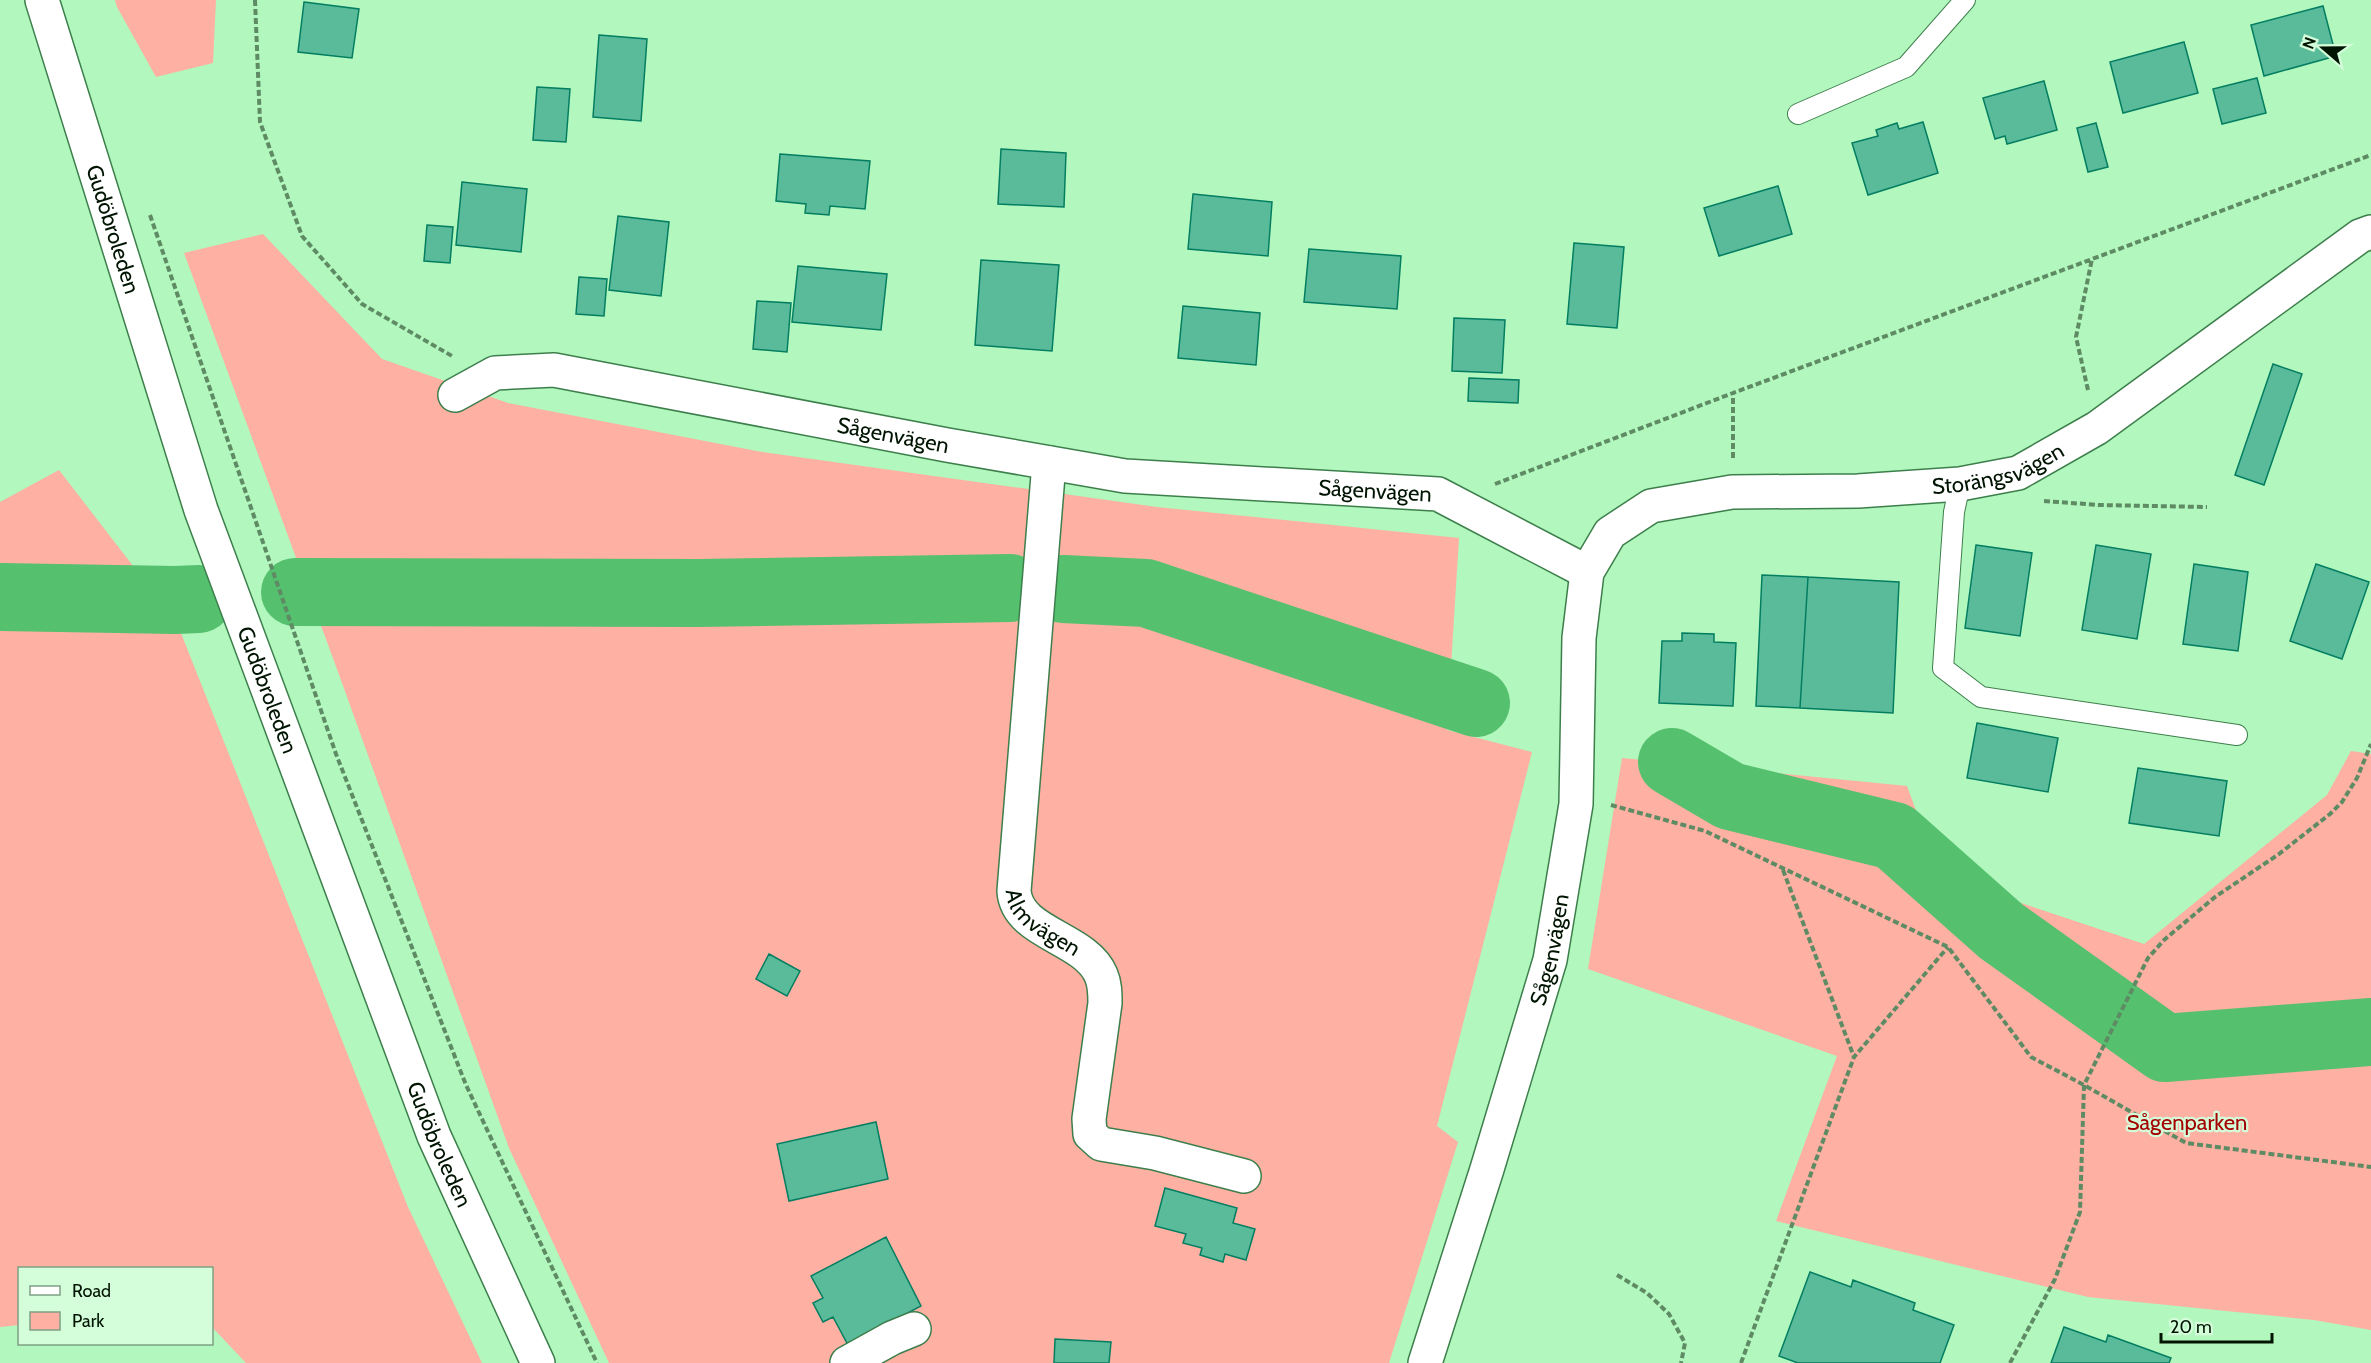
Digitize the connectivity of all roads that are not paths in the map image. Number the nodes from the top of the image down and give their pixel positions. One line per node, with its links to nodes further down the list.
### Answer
1 (42, 0): 12 (street, Gudöbroleden)
2 (1965, 0): 3 (lane)
3 (1798, 114)
4 (2371, 232): 7 (street, Storängsvägen)
5 (455, 395): 6 (street, Sågenvägen)
6 (1049, 463): 8 (street, Sågenvägen); 10 (street, Almvägen)
7 (1960, 484): 8 (street, Storängsvägen); 9 (lane)
8 (1587, 572): 14 (street, Sågenvägen)
9 (2237, 735)
10 (1244, 1176)
11 (914, 1329): 13 (street)
12 (538, 1363)
13 (847, 1363)
14 (1425, 1363)

